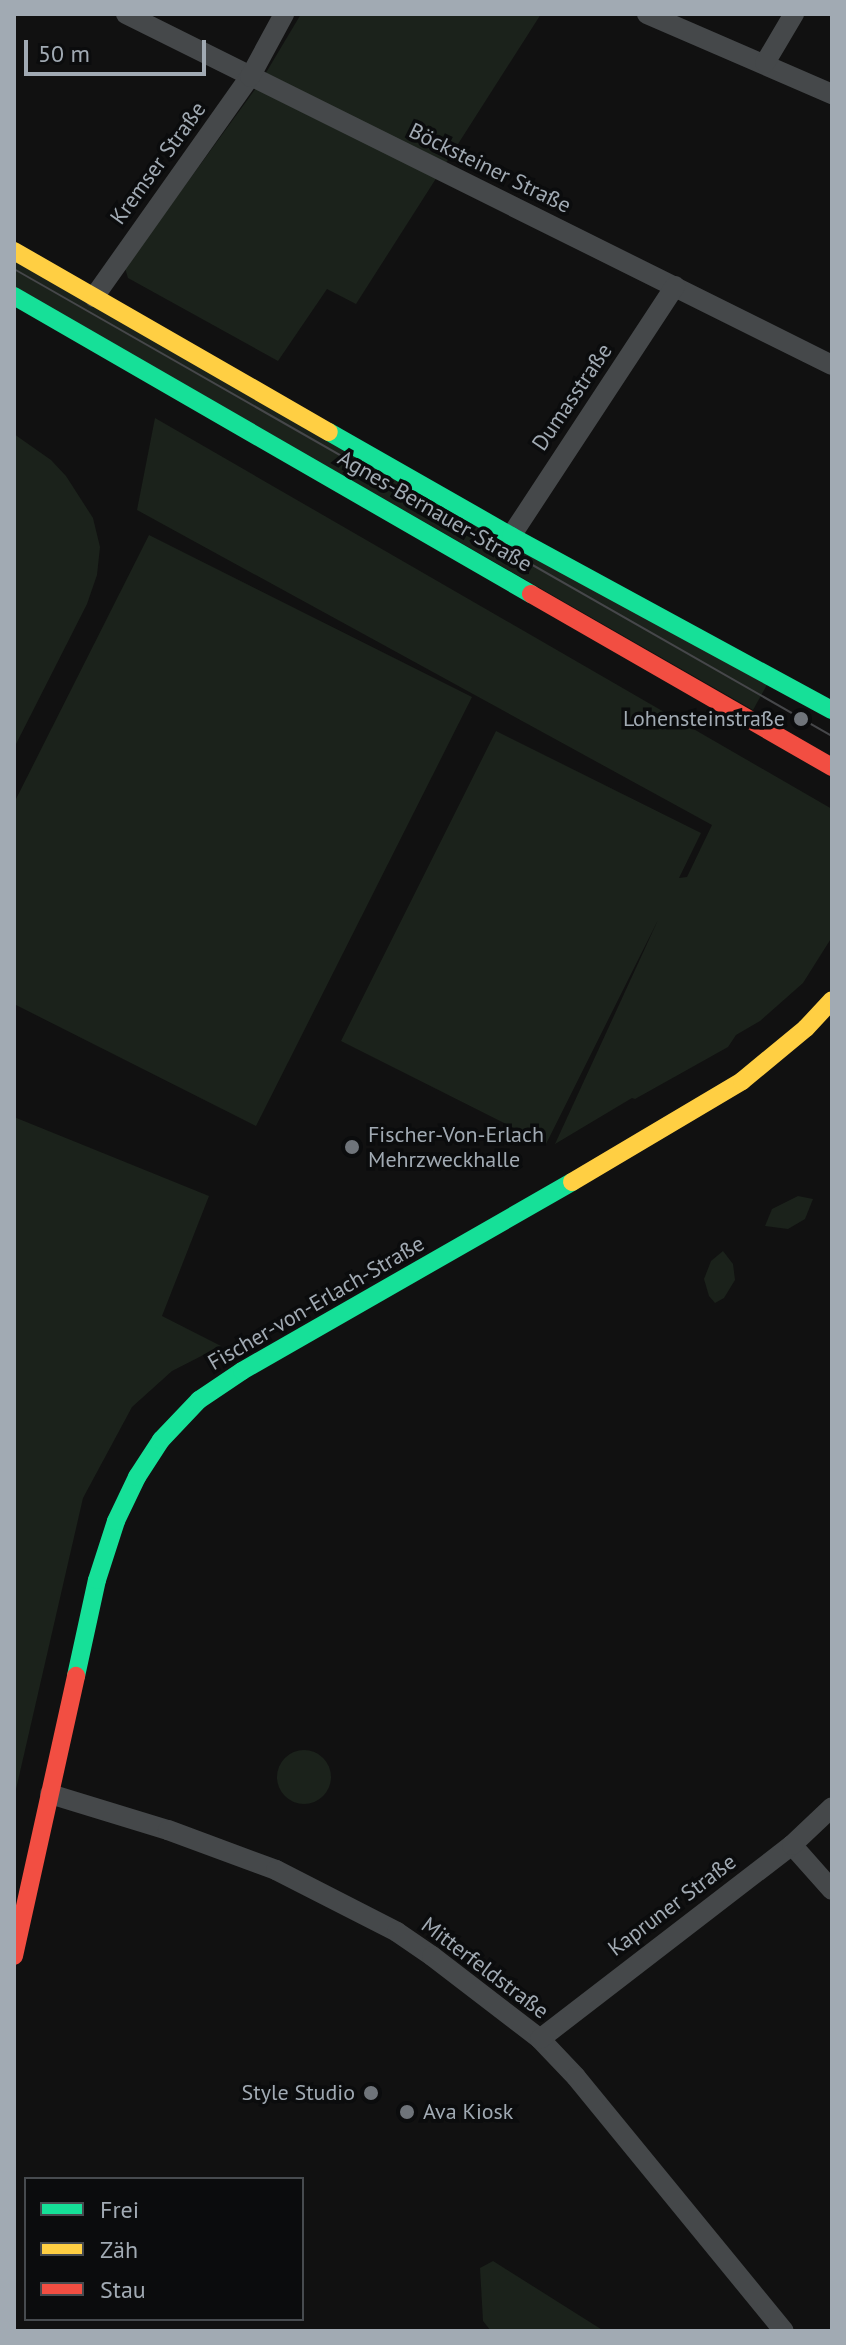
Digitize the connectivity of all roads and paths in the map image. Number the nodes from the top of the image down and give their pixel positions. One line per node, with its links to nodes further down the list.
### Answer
1 (126, 14): 6 (street, Böcksteiner Straße)
2 (284, 14): 6 (street, Kremser Straße)
3 (647, 14): 5 (street)
4 (794, 14): 5 (street)
5 (765, 63): 7 (street)
6 (250, 77): 9 (street, Böcksteiner Straße); 11 (street, Kremser Straße)
7 (832, 94)
8 (14, 251): 11 (main road, Agnes-Bernauer-Straße)
9 (675, 286): 12 (street, Böcksteiner Straße); 13 (street, Dumasstraße)
10 (14, 296): 15 (main road, Agnes-Bernauer-Straße)
11 (94, 297): 13 (main road, Agnes-Bernauer-Straße)
12 (832, 365)
13 (511, 536): 14 (main road, Agnes-Bernauer-Straße)
14 (832, 710)
15 (832, 767)
16 (832, 1000): 17 (main road, Fischer-von-Erlach-Straße)
17 (50, 1794): 21 (main road, Fischer-von-Erlach-Straße); 22 (street, Mitterfeldstraße)
18 (832, 1807): 19 (street, Kapruner Straße)
19 (792, 1845): 20 (street); 22 (street, Kapruner Straße)
20 (832, 1890)
21 (14, 1956)
22 (540, 2039): 23 (street, Mitterfeldstraße)
23 (784, 2331)

